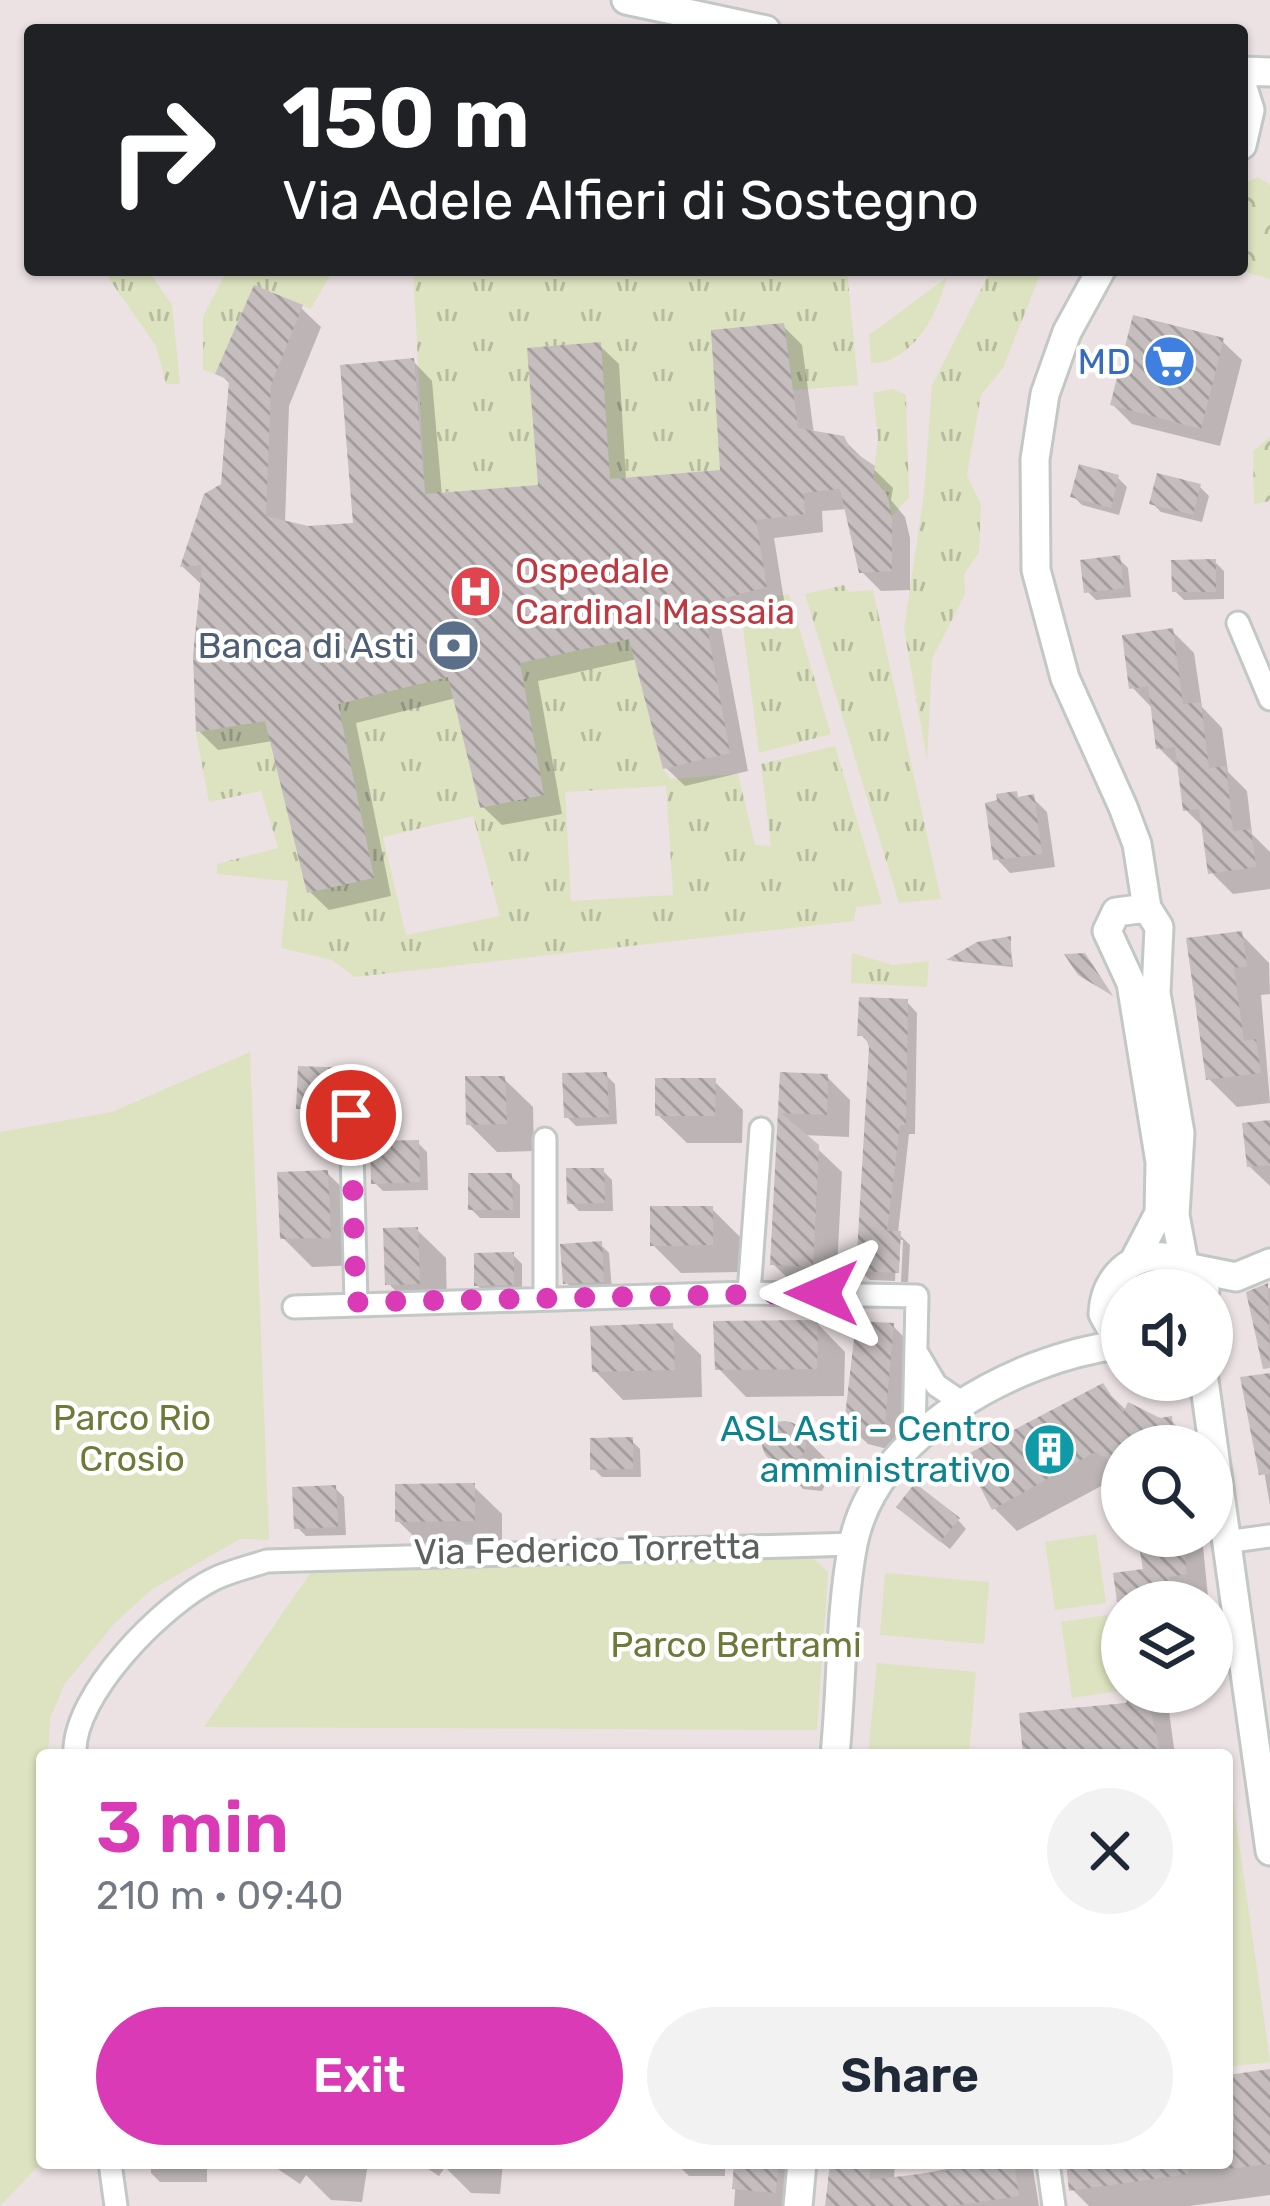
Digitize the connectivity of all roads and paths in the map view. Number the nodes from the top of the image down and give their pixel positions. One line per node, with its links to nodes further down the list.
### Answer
1 (626, 0): 2 (street)
2 (738, 24)
3 (1098, 276): 6 (street)
4 (1238, 623): 5 (street)
5 (1270, 699)
6 (1148, 908): 10 (street); 14 (street)
7 (351, 1115): 20 (street)
8 (761, 1129): 18 (street)
9 (544, 1139): 19 (street)
10 (1136, 1259): 12 (street); 13 (street)
11 (1270, 1263): 16 (street)
12 (1124, 1269)
13 (1186, 1269)
14 (1191, 1269)
15 (1233, 1277): 16 (street)
16 (1236, 1277): 17 (street)
17 (1233, 1280)
18 (749, 1293): 19 (street); 25 (street)
19 (545, 1298): 20 (street)
20 (356, 1302): 21 (street)
21 (294, 1307)
22 (1101, 1315): 24 (street)
23 (1101, 1349): 24 (street)
24 (1068, 1352): 26 (street)
25 (917, 1353): 26 (street); 27 (street)
26 (964, 1404): 27 (street)
27 (914, 1439): 30 (street)
28 (1270, 1535): 29 (street)
29 (1233, 1541)
30 (854, 1544): 32 (street, Via Federico Torretta); 33 (street)
31 (1228, 1557): 34 (street)
32 (74, 1749)
33 (837, 1749)
34 (1270, 1851)
35 (111, 2169): 38 (street)
36 (801, 2169): 39 (street)
37 (1049, 2169): 40 (street)
38 (116, 2206)
39 (798, 2206)
40 (1054, 2206)

